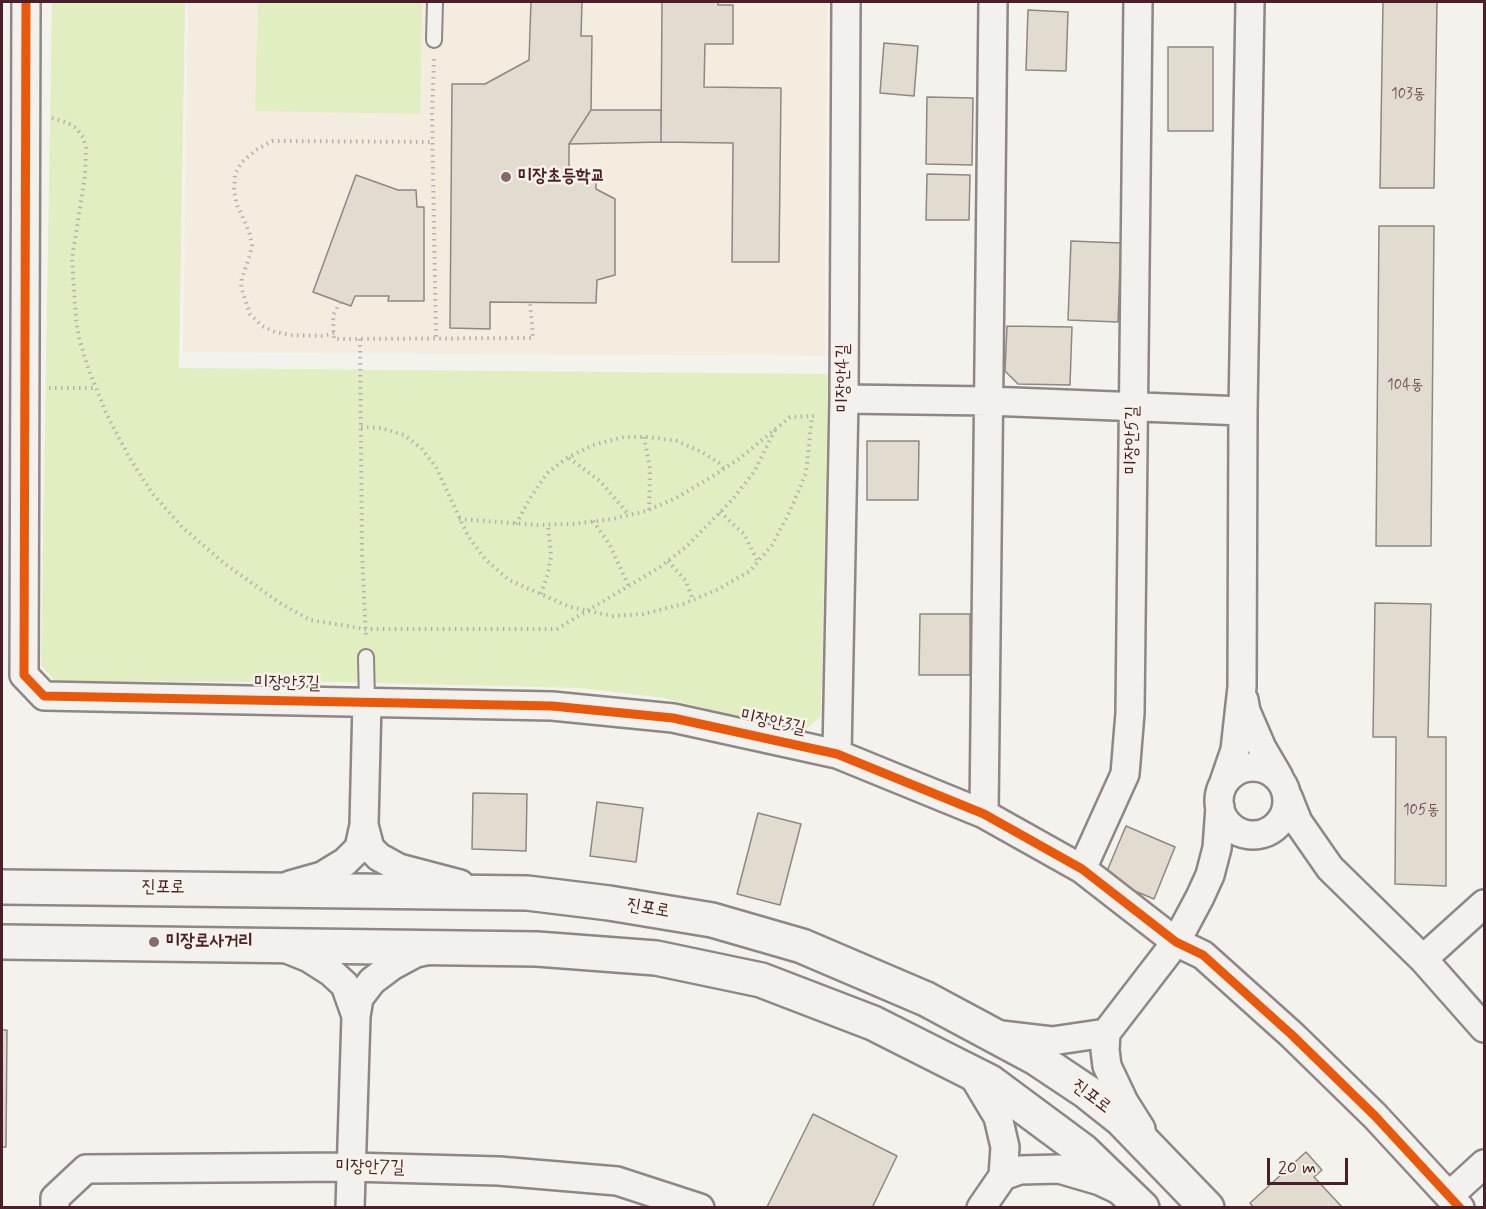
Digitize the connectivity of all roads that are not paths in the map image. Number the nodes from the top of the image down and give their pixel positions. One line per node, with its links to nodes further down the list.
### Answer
1 (26, 2): 14 (street, 미장안3길)
2 (435, 2): 7 (lane)
3 (846, 2): 8 (street, 미장안4길)
4 (993, 2): 9 (street)
5 (1138, 2): 10 (street, 미장안5길)
6 (1250, 2): 11 (street)
7 (434, 40)
8 (844, 399): 9 (street); 15 (street, 미장안4길)
9 (988, 401): 10 (street); 18 (street)
10 (1134, 406): 11 (street); 22 (street, 미장안5길)
11 (1243, 411): 13 (street)
12 (366, 657): 14 (lane)
13 (1242, 687): 16 (street); 17 (street)
14 (367, 702): 15 (street, 미장안3길); 19 (street)
15 (837, 754): 18 (street, 미장안3길)
16 (1283, 787): 17 (street); 20 (street); 21 (street)
17 (1221, 796): 20 (street); 28 (street)
18 (984, 814): 22 (street, 미장안3길)
19 (364, 825): 26 (street); 27 (street)
20 (1258, 835): 21 (street); 28 (street)
21 (1330, 868): 36 (street)
22 (1082, 869): 31 (street, 미장안3길)
23 (2, 880): 25 (street)
24 (2, 887): 25 (street, 진포로)
25 (56, 888): 26 (street, 진포로)
26 (276, 890): 27 (street, 진포로)
27 (506, 893): 39 (street, 진포로)
28 (1200, 897): 31 (street)
29 (1485, 904): 36 (street)
30 (2, 942): 32 (street)
31 (1176, 942): 40 (street); 47 (street, 미장안3길)
32 (46, 943): 33 (street); 35 (street)
33 (278, 946): 34 (street); 37 (street)
34 (441, 948): 37 (street); 41 (street)
35 (2, 949)
36 (1423, 959): 38 (street)
37 (356, 1016): 44 (street)
38 (1485, 1028)
39 (990, 1033): 40 (street); 42 (street, 진포로)
40 (1106, 1033): 42 (street)
41 (971, 1072): 45 (street); 46 (street)
42 (1160, 1158): 52 (street, 진포로)
43 (1485, 1164): 47 (street)
44 (350, 1167): 48 (street, 미장안7길); 49 (street); 50 (street, 미장안7길)
45 (1003, 1176): 46 (street); 51 (street)
46 (1136, 1201)
47 (1455, 1201)
48 (55, 1208)
49 (350, 1208)
50 (700, 1208)
51 (981, 1208)
52 (1208, 1208)

